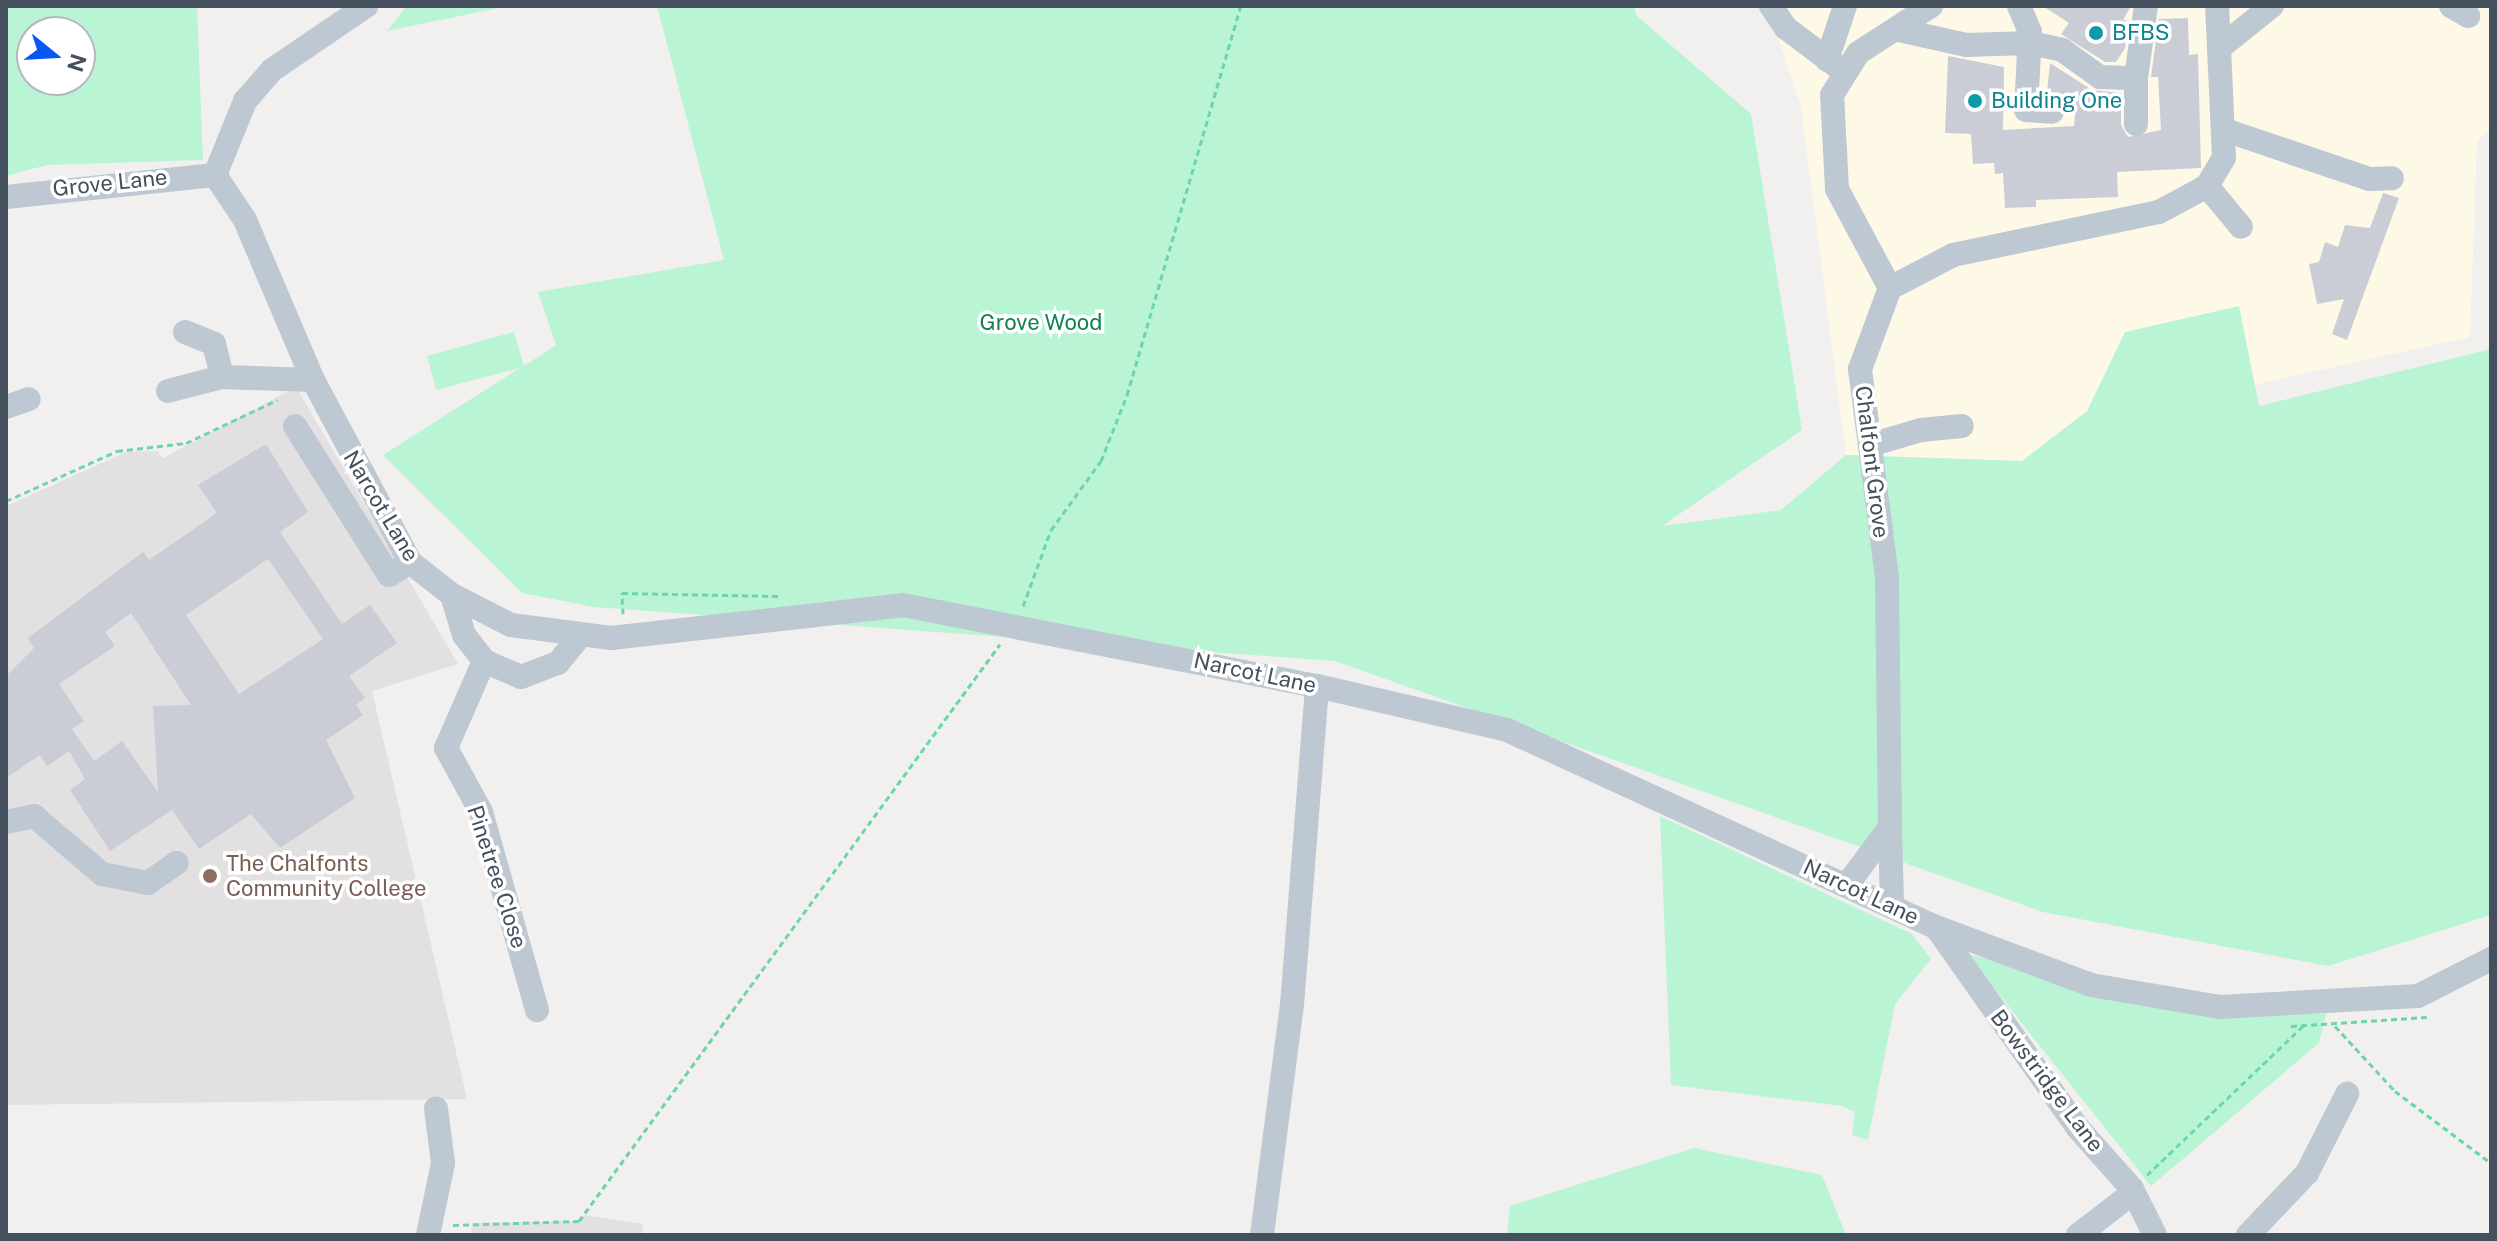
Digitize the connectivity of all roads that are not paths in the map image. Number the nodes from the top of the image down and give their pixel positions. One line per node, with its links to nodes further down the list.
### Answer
1 (366, 6): 17 (street)
2 (1771, 6): 12 (street)
3 (1845, 6): 12 (street)
4 (1931, 6): 9 (street)
5 (2019, 6): 10 (street)
6 (2146, 6): 13 (street)
7 (2217, 6): 11 (street)
8 (2272, 6): 11 (street)
9 (1899, 30): 10 (street); 12 (street)
10 (2030, 43): 13 (street); 14 (street)
11 (2222, 46): 16 (street)
12 (1834, 65): 22 (street)
13 (2136, 78): 15 (street)
14 (2052, 112)
15 (2136, 124)
16 (2225, 130): 18 (street); 19 (street)
17 (215, 175): 20 (street, Grove Lane); 25 (street, Narcot Lane)
18 (2392, 178)
19 (2207, 186): 21 (street); 22 (street)
20 (6, 197)
21 (2241, 227)
22 (1890, 288): 29 (street, Chalfont Grove)
23 (185, 332): 24 (street)
24 (222, 377): 25 (street); 26 (street)
25 (313, 380): 30 (street, Narcot Lane)
26 (168, 391)
27 (295, 426): 30 (street)
28 (1962, 426): 29 (street)
29 (1870, 445): 36 (street, Chalfont Grove)
30 (410, 562): 31 (street, Narcot Lane)
31 (452, 595): 32 (street, Narcot Lane); 33 (street)
32 (578, 638): 33 (street); 34 (street, Narcot Lane)
33 (484, 661): 42 (street, Pinetree Close)
34 (1317, 686): 38 (street, Narcot Lane); 47 (street)
35 (6, 822): 37 (street)
36 (1890, 827): 38 (street); 39 (street, Chalfont Grove)
37 (177, 863)
38 (1847, 885): 39 (street, Narcot Lane)
39 (1892, 906): 40 (street, Narcot Lane)
40 (1936, 927): 41 (street, Narcot Lane); 45 (street, Bowstridge Lane)
41 (2491, 959)
42 (537, 1010)
43 (2347, 1094): 50 (street)
44 (436, 1108): 46 (street)
45 (2133, 1191): 48 (street); 49 (street, Bowstridge Lane)
46 (430, 1231)
47 (1262, 1235)
48 (2078, 1235)
49 (2155, 1235)
50 (2248, 1235)

